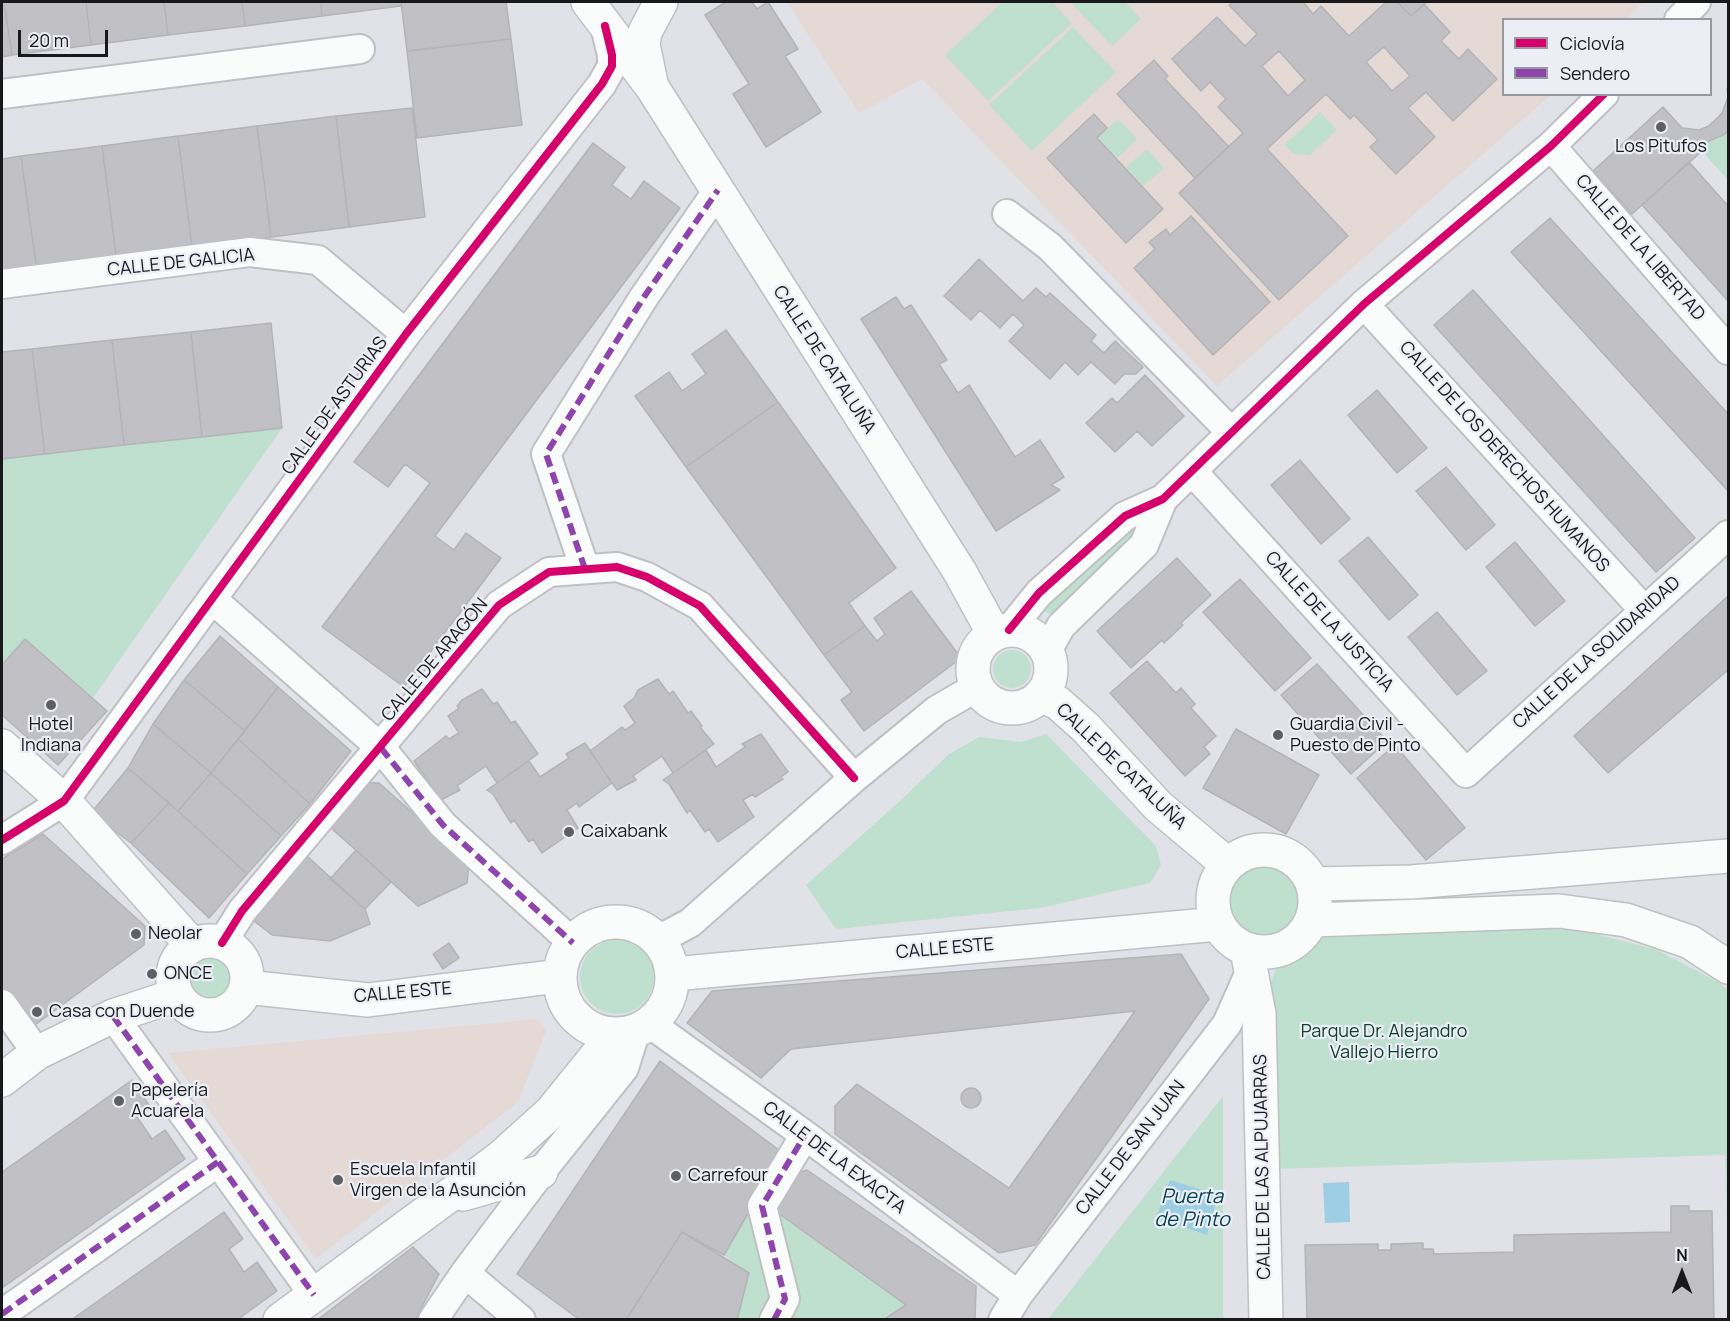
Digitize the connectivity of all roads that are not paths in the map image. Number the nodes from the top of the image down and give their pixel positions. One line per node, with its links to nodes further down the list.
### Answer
1 (661, 2): 6 (main road)
2 (1696, 2): 4 (street)
3 (597, 14): 6 (main road); 14 (street, CALLE DE ASTURIAS)
4 (1681, 18)
5 (360, 49): 7 (street)
6 (652, 87): 10 (main road, CALLE DE CATALUÑA)
7 (2, 94)
8 (1602, 96): 9 (street)
9 (1551, 146): 13 (street); 15 (street, CALLE DE LA LIBERTAD)
10 (718, 190): 20 (street); 23 (main road, CALLE DE CATALUÑA)
11 (1007, 214): 16 (street)
12 (2, 284): 14 (street, CALLE DE GALICIA)
13 (1364, 304): 16 (street); 22 (street, CALLE DE LOS DERECHOS HUMANOS)
14 (406, 334): 21 (street, CALLE DE ASTURIAS)
15 (1728, 350)
16 (1231, 432): 17 (street)
17 (1192, 472): 18 (street); 29 (street, CALLE DE LA JUSTICIA)
18 (1163, 499): 23 (street); 24 (street)
19 (1728, 535): 22 (street, CALLE DE LA SOLIDARIDAD)
20 (585, 569): 28 (street, CALLE DE ARAGÓN); 30 (street, CALLE DE ARAGÓN)
21 (212, 599): 28 (street); 31 (street, CALLE DE ASTURIAS)
22 (1644, 609): 29 (street, CALLE DE LA SOLIDARIDAD)
23 (1001, 632): 24 (main road); 25 (main road)
24 (1047, 651): 26 (main road)
25 (977, 687): 26 (main road); 30 (street)
26 (1041, 695): 34 (main road, CALLE DE CATALUÑA)
27 (2, 746): 31 (main road)
28 (381, 748): 39 (street); 40 (street, CALLE DE ARAGÓN)
29 (1466, 773)
30 (854, 778): 38 (street)
31 (64, 801): 32 (street); 40 (main road)
32 (2, 840)
33 (1728, 856): 35 (main road)
34 (1227, 864): 35 (main road); 37 (main road)
35 (1313, 884): 36 (main road)
36 (1313, 920): 41 (main road); 43 (main road)
37 (1218, 924): 42 (main road); 44 (main road, CALLE ESTE)
38 (658, 940): 39 (main road); 44 (main road)
39 (573, 943): 45 (main road)
40 (207, 944): 46 (main road); 47 (main road)
41 (1283, 950): 42 (main road); 49 (main road)
42 (1249, 961): 49 (main road); 60 (street, CALLE DE SAN JUAN)
43 (1728, 967)
44 (673, 974): 51 (main road)
45 (559, 976): 46 (main road, CALLE ESTE); 51 (main road)
46 (246, 987): 47 (main road)
47 (177, 995): 50 (main road)
48 (2, 1004): 52 (street)
49 (1259, 1014): 67 (main road, CALLE DE LAS ALPUJARRAS)
50 (113, 1016): 52 (main road); 55 (street)
51 (633, 1029): 54 (street, CALLE DE LA EXACTA); 56 (street); 57 (main road)
52 (37, 1053): 53 (main road)
53 (2, 1080)
54 (805, 1135): 60 (street, CALLE DE LA EXACTA); 65 (street)
55 (218, 1162): 59 (street); 61 (street)
56 (541, 1172): 57 (main road); 58 (street)
57 (444, 1199): 59 (main road)
58 (465, 1273): 63 (street); 64 (street)
59 (314, 1295): 62 (main road)
60 (1018, 1295): 66 (street, CALLE DE SAN JUAN)
61 (2, 1314)
62 (280, 1320)
63 (433, 1320)
64 (521, 1320)
65 (774, 1320)
66 (1003, 1320)
67 (1266, 1320)

